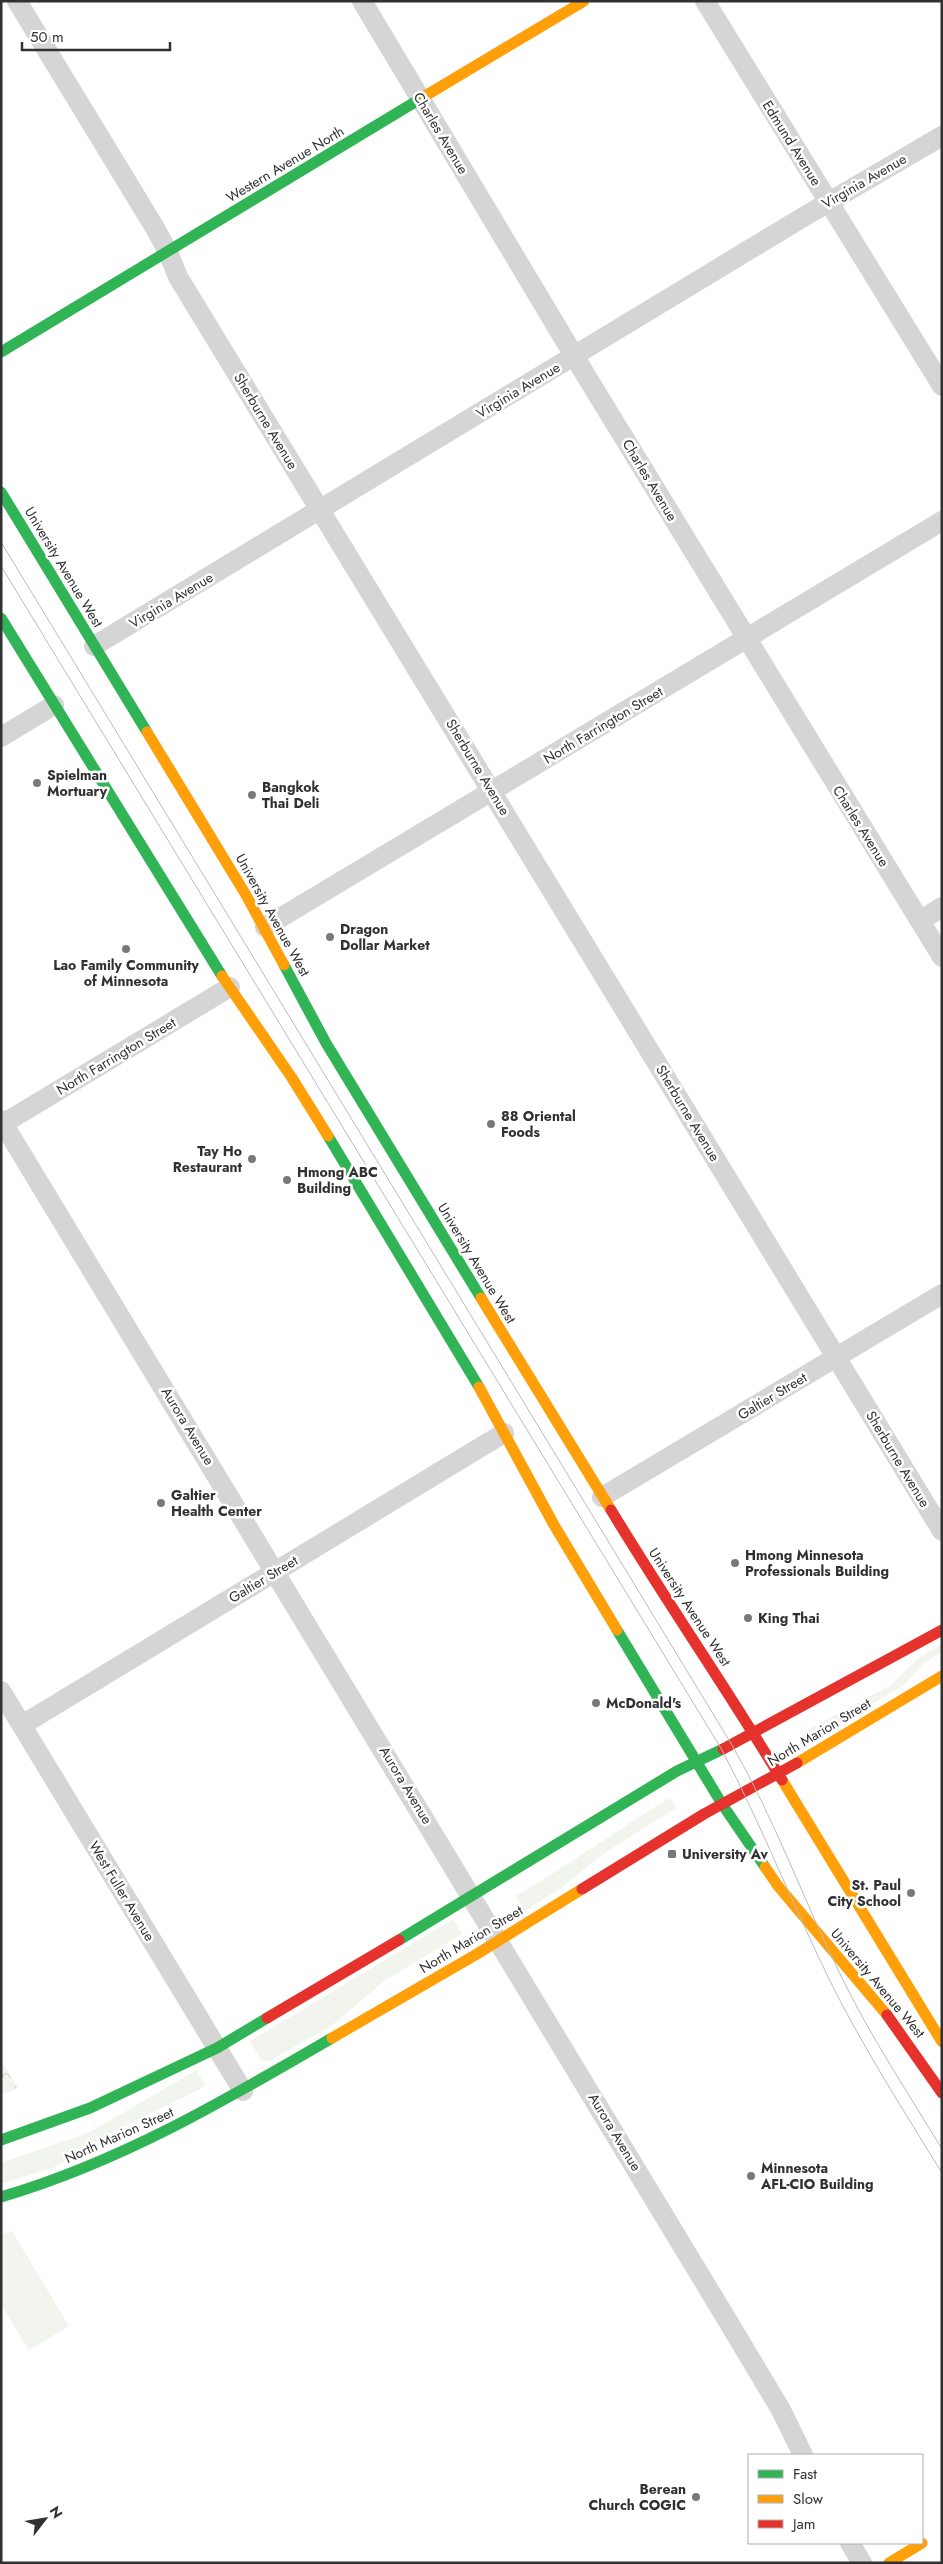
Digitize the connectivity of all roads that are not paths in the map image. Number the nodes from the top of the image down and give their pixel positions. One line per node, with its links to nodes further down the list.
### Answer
1 (17, 1): 8 (street, Sherburne Avenue)
2 (362, 1): 5 (street, Charles Avenue)
3 (584, 1): 5 (main road, Western Avenue North)
4 (705, 1): 7 (street, Edmund Avenue)
5 (421, 100): 8 (main road, Western Avenue North); 10 (street, Charles Avenue)
6 (942, 136): 7 (street, Virginia Avenue)
7 (829, 202): 10 (street, Virginia Avenue); 11 (street, Edmund Avenue)
8 (168, 252): 9 (main road, Western Avenue North); 13 (street, Sherburne Avenue)
9 (1, 352)
10 (574, 356): 13 (street, Virginia Avenue); 16 (street, Charles Avenue)
11 (942, 386)
12 (1, 492): 17 (main road, University Avenue West)
13 (320, 510): 17 (street, Virginia Avenue); 20 (street, Sherburne Avenue)
14 (942, 521): 16 (street, North Farrington Street)
15 (1, 618): 18 (main road, University Avenue West)
16 (747, 640): 20 (street, North Farrington Street); 22 (street, Charles Avenue)
17 (94, 646): 23 (main road, University Avenue West)
18 (54, 705): 19 (street); 25 (main road, University Avenue West)
19 (1, 737)
20 (492, 791): 23 (street, North Farrington Street); 28 (street, Sherburne Avenue)
21 (942, 907): 22 (street)
22 (920, 920): 24 (street, Charles Avenue)
23 (265, 927): 30 (main road, University Avenue West)
24 (942, 957)
25 (230, 987): 26 (street, North Farrington Street); 29 (main road, University Avenue West)
26 (2, 1123): 32 (street, Aurora Avenue)
27 (942, 1294): 28 (street, Galtier Street)
28 (836, 1358): 30 (street, Galtier Street); 31 (street, Sherburne Avenue)
29 (504, 1433): 32 (street, Galtier Street); 38 (main road, University Avenue West)
30 (602, 1496): 37 (main road, University Avenue West)
31 (942, 1531)
32 (276, 1571): 36 (street, Galtier Street); 41 (street, Aurora Avenue)
33 (942, 1630): 37 (main road, North Marion Street)
34 (942, 1676): 39 (main road, North Marion Street)
35 (1, 1691): 36 (street, West Fuller Avenue)
36 (22, 1725): 44 (street, West Fuller Avenue)
37 (754, 1734): 38 (main road, North Marion Street); 39 (main road, University Avenue West)
38 (697, 1762): 40 (main road, University Avenue West); 41 (main road, North Marion Street)
39 (778, 1774): 40 (main road, North Marion Street); 43 (main road, University Avenue West)
40 (722, 1804): 42 (main road, North Marion Street); 46 (main road, University Avenue West)
41 (473, 1896): 42 (street, Aurora Avenue); 44 (main road, North Marion Street)
42 (499, 1940): 45 (main road, North Marion Street); 51 (street, Aurora Avenue)
43 (942, 2042)
44 (217, 2048): 45 (street, West Fuller Avenue); 47 (main road, North Marion Street)
45 (243, 2091): 50 (main road, North Marion Street)
46 (942, 2093)
47 (21, 2134): 48 (main road, North Marion Street); 49 (main road)
48 (1, 2140)
49 (1, 2145)
50 (1, 2197)
51 (802, 2454)
52 (935, 2535): 53 (main road)
53 (923, 2542)
54 (851, 2544): 56 (street)
55 (920, 2544): 57 (main road)
56 (862, 2563)
57 (889, 2563)

